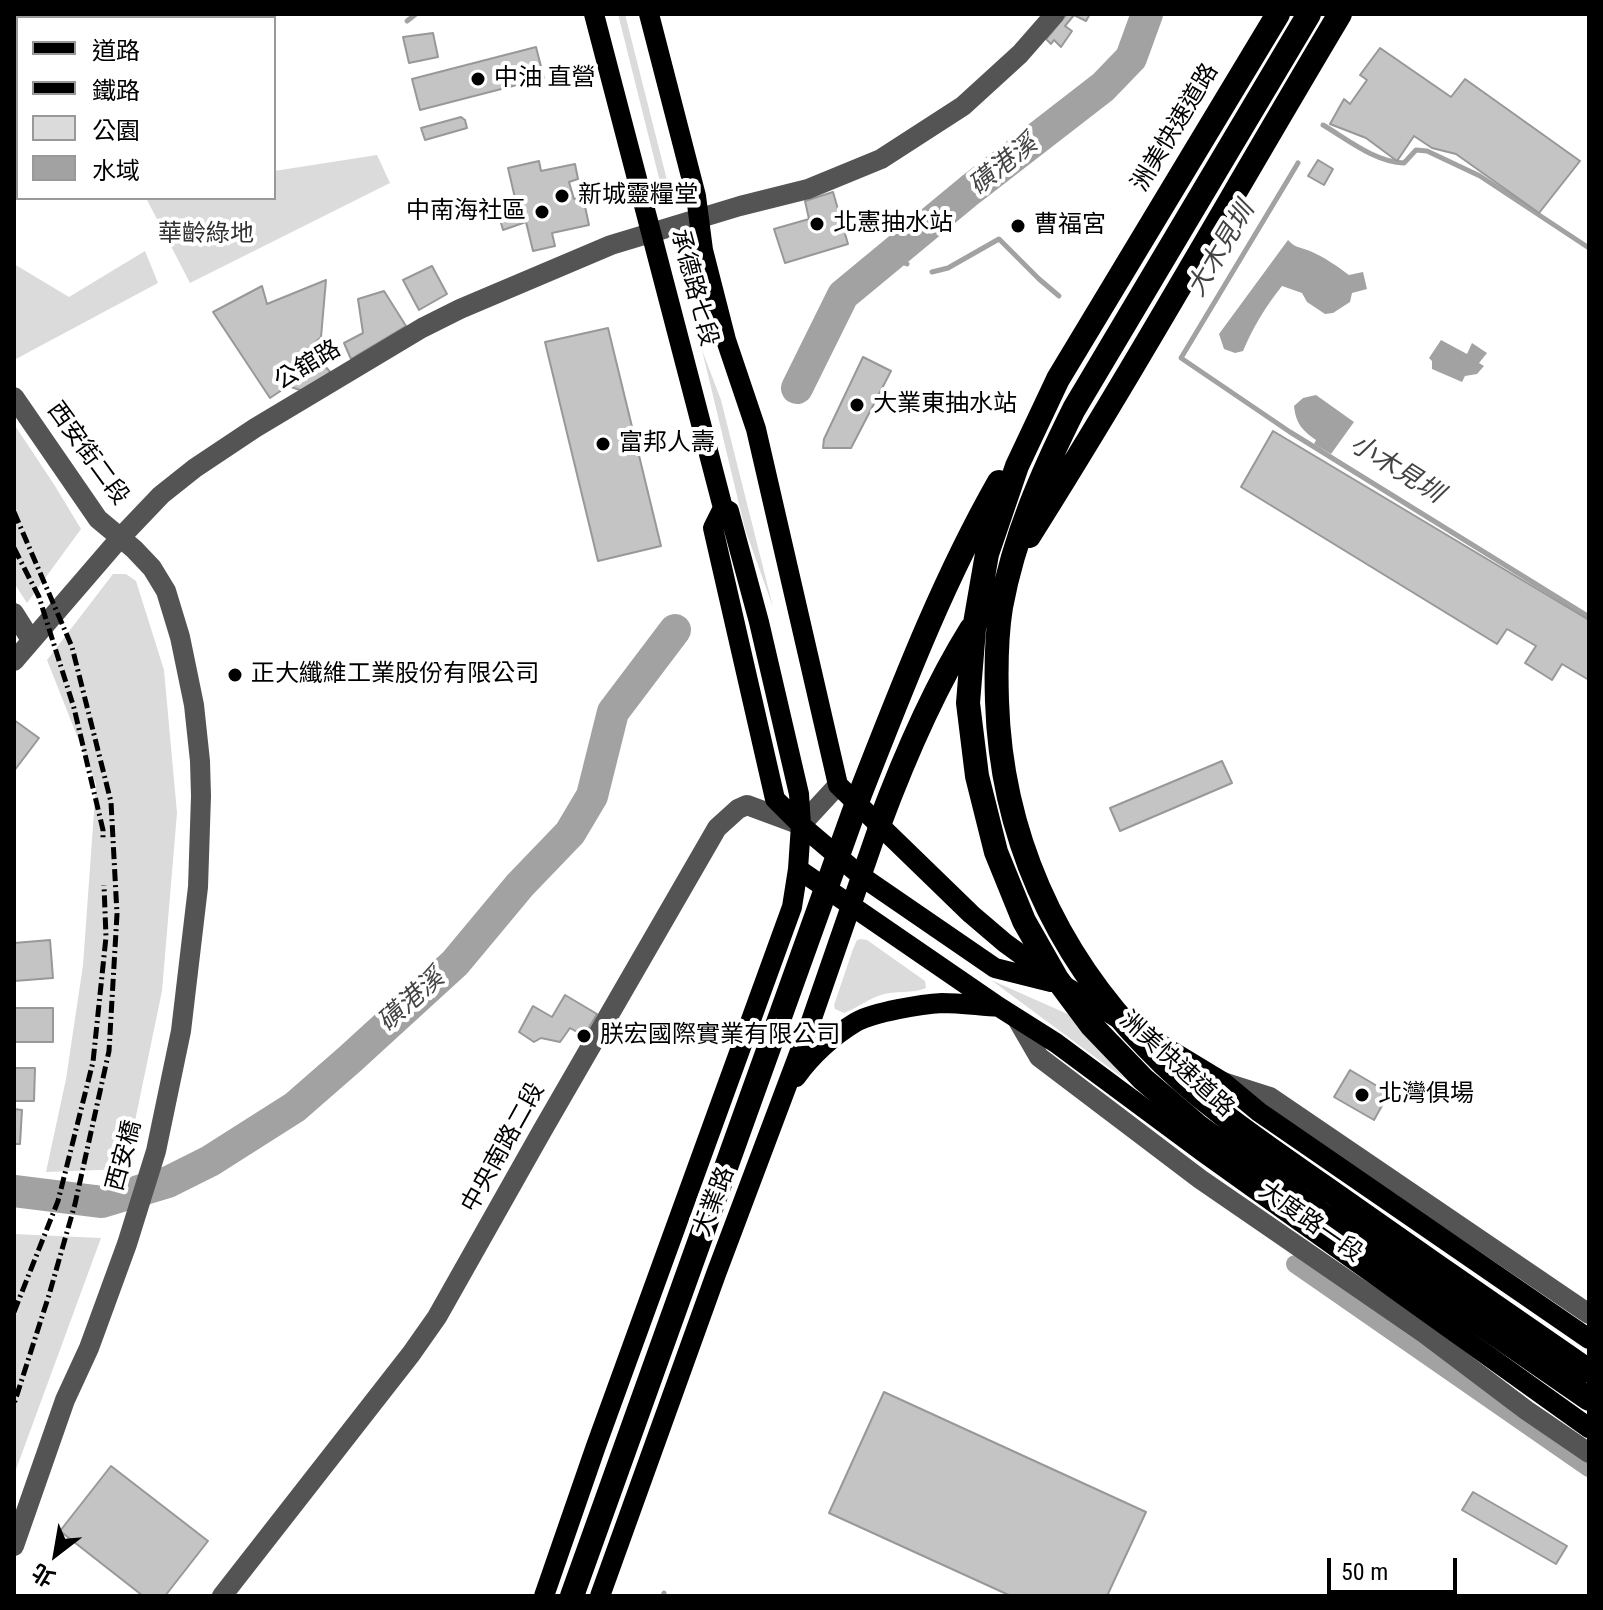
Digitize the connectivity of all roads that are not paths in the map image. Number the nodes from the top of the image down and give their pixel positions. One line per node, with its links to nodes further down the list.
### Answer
1 (594, 14): 8 (main road, 承德路七段)
2 (649, 14): 7 (main road, 承德路七段)
3 (1055, 14): 7 (street, 公舘路)
4 (1278, 14): 9 (highway, 洲美快速道路)
5 (1309, 14): 30 (highway, 洲美快速道路)
6 (1340, 14): 19 (highway)
7 (698, 219): 8 (street, 公舘路); 17 (main road, 承德路七段)
8 (650, 232): 11 (main road, 承德路七段); 12 (street, 公舘路)
9 (1058, 379): 31 (highway, 洲美快速道路); 37 (highway)
10 (14, 397): 12 (street, 西安街二段)
11 (723, 508): 18 (main road, 承德路七段); 18 (main road)
12 (120, 538): 14 (street, 公舘路); 16 (street, 西安街二段)
13 (14, 613): 14 (street)
14 (31, 640): 15 (street, 公舘路)
15 (14, 661)
16 (200, 761): 34 (street, 西安橋)
17 (838, 785): 18 (street); 19 (main road)
18 (801, 825): 20 (main road); 21 (main road); 35 (street, 中央南路二段)
19 (879, 825): 21 (main road, 大業路); 23 (main road)
20 (798, 869): 22 (main road); 36 (main road, 大業路)
21 (861, 876): 22 (main road, 大業路); 23 (main road)
22 (851, 906): 24 (main road, 大度路一段); 27 (main road, 大業路)
23 (1063, 985): 26 (main road)
24 (999, 1007): 25 (main road, 大度路一段); 27 (main road)
25 (1017, 1019): 32 (main road, 大度路一段); 33 (street, 大度路一段)
26 (1223, 1082): 28 (street); 29 (main road)
27 (780, 1100): 38 (main road, 大業路)
28 (1589, 1314)
29 (1589, 1339)
30 (1589, 1371)
31 (1589, 1399)
32 (1589, 1428)
33 (1589, 1453)
34 (14, 1546)
35 (222, 1596)
36 (544, 1596)
37 (572, 1596)
38 (600, 1596)

